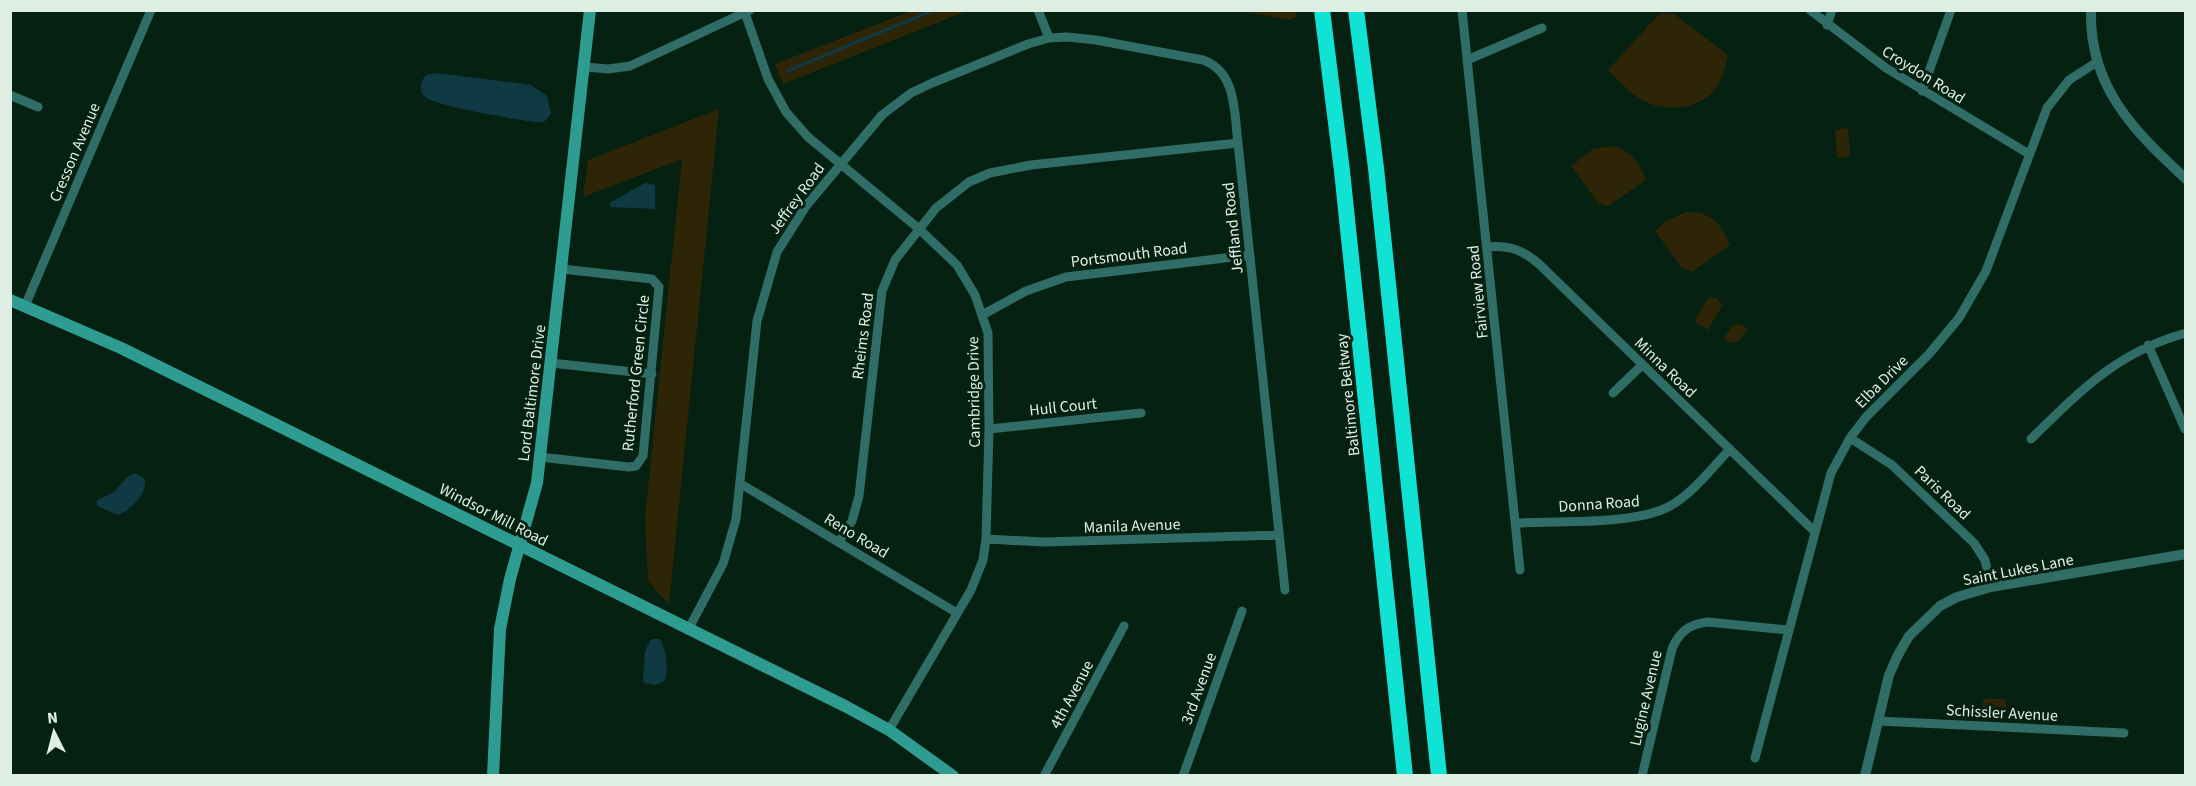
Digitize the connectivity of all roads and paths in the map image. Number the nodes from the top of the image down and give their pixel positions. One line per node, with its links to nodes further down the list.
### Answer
1 (151, 10): 30 (street, Cresson Avenue)
2 (590, 10): 17 (main road, Lord Baltimore Drive)
3 (1038, 10): 14 (street)
4 (1322, 10): 69 (highway, Baltimore Beltway)
5 (1356, 10): 70 (highway)
6 (1462, 10): 15 (street, Fairview Road)
7 (1810, 10): 12 (street, Croydon Road)
8 (1832, 10): 12 (street)
9 (1951, 10): 18 (street)
10 (2091, 10): 16 (street)
11 (746, 11): 17 (street); 23 (street, Cambridge Drive)
12 (1827, 25): 18 (street, Croydon Road)
13 (1542, 28): 15 (street)
14 (1049, 38): 21 (street, Jeffland Road); 23 (street, Jeffrey Road)
15 (1467, 60): 26 (street, Fairview Road)
16 (2097, 62): 22 (street, Elba Drive); 24 (street)
17 (585, 67): 28 (main road, Lord Baltimore Drive)
18 (1922, 91): 22 (street, Croydon Road)
19 (10, 95): 20 (street)
20 (38, 107)
21 (1238, 143): 25 (street, Rheims Road); 27 (street, Jeffland Road)
22 (2029, 154): 41 (street, Elba Drive)
23 (840, 162): 25 (street, Cambridge Drive); 45 (street, Jeffrey Road)
24 (2186, 179)
25 (918, 228): 31 (street, Cambridge Drive); 50 (street, Rheims Road)
26 (1487, 247): 35 (street, Minna Road); 46 (street, Fairview Road)
27 (1250, 255): 31 (street, Portsmouth Road); 48 (street, Jeffland Road)
28 (562, 269): 34 (main road, Lord Baltimore Drive); 36 (street, Rutherford Green Circle)
29 (10, 300): 30 (main road, Windsor Mill Road)
30 (25, 306): 51 (main road, Windsor Mill Road)
31 (984, 314): 39 (street, Cambridge Drive)
32 (2186, 333): 33 (street)
33 (2148, 345): 40 (street); 42 (street)
34 (552, 363): 36 (street); 44 (main road, Lord Baltimore Drive)
35 (1642, 365): 37 (street); 43 (street, Minna Road)
36 (651, 374): 44 (street, Rutherford Green Circle)
37 (1612, 393)
38 (1141, 413): 39 (street, Hull Court)
39 (989, 429): 49 (street, Cambridge Drive)
40 (2185, 429)
41 (1850, 438): 47 (street, Elba Drive); 54 (street, Paris Road)
42 (2031, 439)
43 (1730, 449): 46 (street, Donna Road); 47 (street, Minna Road)
44 (540, 457): 51 (main road, Lord Baltimore Drive)
45 (741, 484): 50 (street, Reno Road); 59 (street, Jeffrey Road)
46 (1516, 523): 53 (street, Fairview Road)
47 (1814, 531): 60 (street, Elba Drive)
48 (1279, 535): 49 (street, Manila Avenue); 55 (street, Jeffland Road)
49 (986, 539): 57 (street, Cambridge Drive)
50 (839, 542): 57 (street, Reno Road)
51 (519, 546): 59 (main road, Windsor Mill Road); 65 (main road, Lord Baltimore Drive)
52 (2186, 554): 54 (street, Saint Lukes Lane)
53 (1520, 570)
54 (1991, 587): 61 (street, Saint Lukes Lane)
55 (1285, 590)
56 (1242, 611): 68 (street, 3rd Avenue)
57 (957, 613): 62 (street, Cambridge Drive)
58 (1124, 626): 67 (street, 4th Avenue)
59 (688, 630): 62 (main road, Windsor Mill Road)
60 (1788, 630): 64 (street, Elba Drive); 71 (street, Lugine Avenue)
61 (1878, 721): 63 (street, Schissler Avenue); 72 (street, Saint Lukes Lane)
62 (889, 730): 66 (main road, Windsor Mill Road)
63 (2124, 733)
64 (1755, 758)
65 (493, 776)
66 (953, 776)
67 (1044, 776)
68 (1183, 776)
69 (1405, 776)
70 (1439, 776)
71 (1642, 776)
72 (1865, 776)

